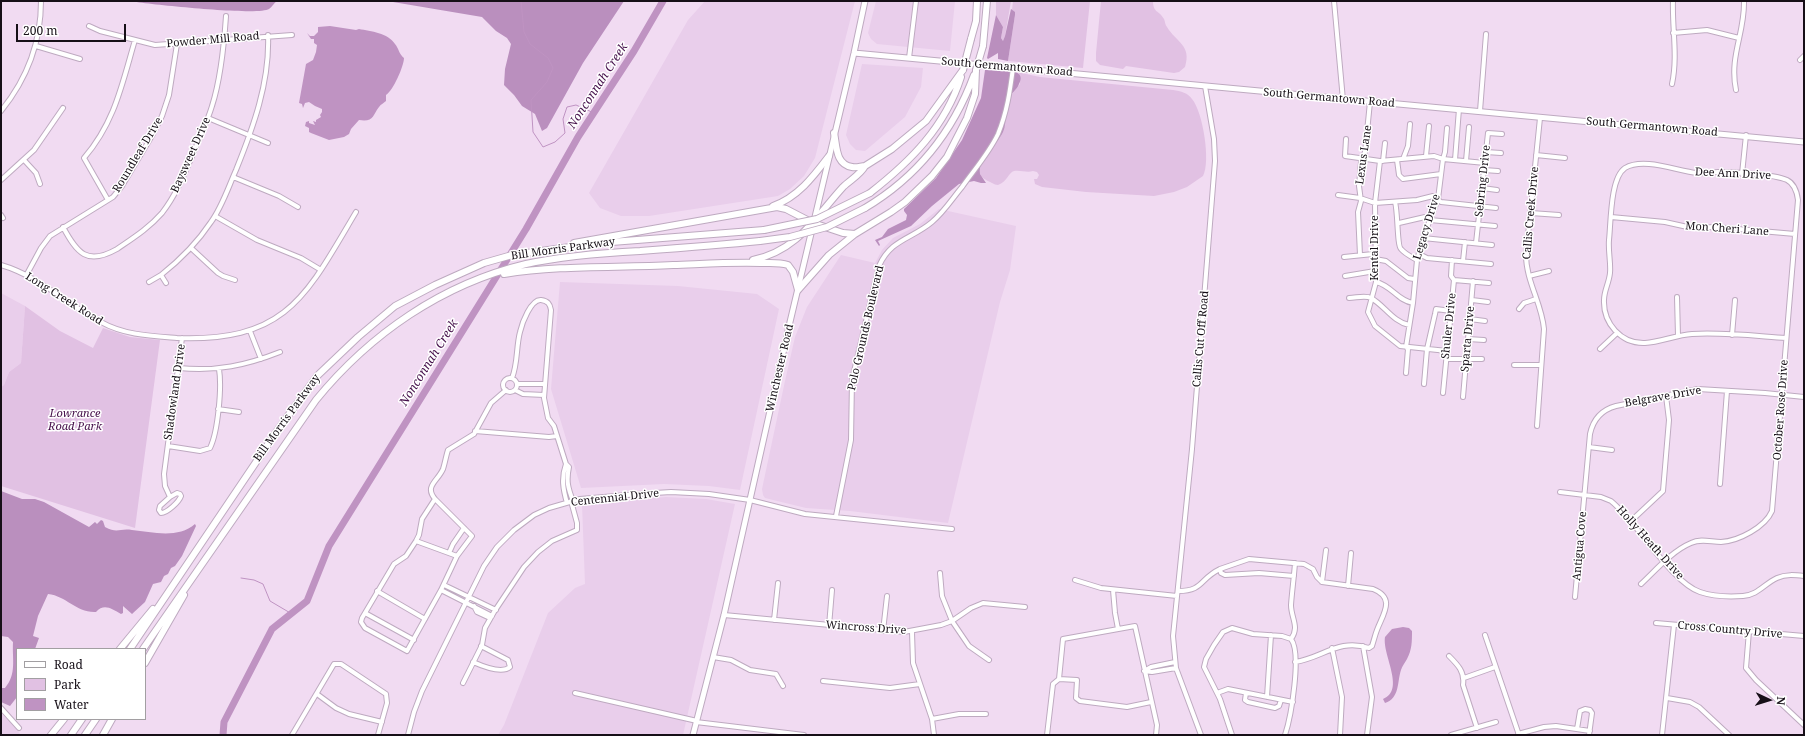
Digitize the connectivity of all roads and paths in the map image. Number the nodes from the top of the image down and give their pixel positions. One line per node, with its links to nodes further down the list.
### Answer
1 (41, 1): 19 (street)
2 (865, 1): 20 (main road, Winchester Road)
3 (916, 1): 22 (street)
4 (977, 1): 26 (highway, Bill Morris Parkway, bridge)
5 (987, 1): 27 (highway, Bill Morris Parkway, bridge)
6 (1334, 1): 31 (street)
7 (1673, 1): 11 (street)
8 (1744, 1): 15 (street)
9 (226, 16): 16 (street, Baysweet Drive)
10 (89, 26): 17 (street, Powder Mill Road)
11 (1673, 33): 15 (street); 28 (street)
12 (1486, 34): 36 (street)
13 (268, 35): 14 (street, Powder Mill Road); 16 (street, Powder Mill Road); 45 (street)
14 (292, 35)
15 (1739, 38): 30 (street)
16 (225, 39): 18 (street, Powder Mill Road); 37 (street, Baysweet Drive)
17 (136, 40): 18 (street, Powder Mill Road); 80 (street)
18 (177, 44): 80 (street, Roundleaf Drive)
19 (36, 46): 23 (street); 35 (street)
20 (854, 53): 22 (main road, South Germantown Road); 43 (main road, Winchester Road)
21 (1804, 56): 24 (street)
22 (909, 58): 25 (main road, South Germantown Road)
23 (80, 59)
24 (1800, 60)
25 (1013, 68): 29 (main road, South Germantown Road); 197 (street, Polo Grounds Boulevard)
26 (963, 70): 66 (highway); 105 (highway, Bill Morris Parkway, bridge)
27 (976, 70): 98 (highway); 123 (highway, Bill Morris Parkway, bridge)
28 (1672, 84)
29 (1205, 86): 31 (main road, South Germantown Road); 224 (street, Callis Cut Off Road)
30 (1736, 90)
31 (1343, 100): 32 (main road, South Germantown Road)
32 (1370, 102): 34 (main road, South Germantown Road); 56 (street, Lexus Lane)
33 (63, 108): 59 (street)
34 (1459, 109): 36 (main road, South Germantown Road); 62 (street)
35 (1, 111)
36 (1480, 111): 38 (main road, South Germantown Road)
37 (208, 118): 45 (street); 97 (street, Baysweet Drive)
38 (1540, 118): 46 (main road, South Germantown Road); 53 (street, Callis Creek Drive)
39 (1410, 124): 61 (street)
40 (1429, 126): 55 (street)
41 (1469, 127): 64 (street)
42 (1447, 128): 58 (street, Legacy Drive)
43 (834, 133): 54 (main road, Winchester Road); 66 (highway)
44 (1502, 134): 51 (street, Sebring Drive)
45 (250, 135): 48 (street); 71 (street)
46 (1746, 135): 49 (main road, South Germantown Road); 70 (street)
47 (1346, 139): 56 (street)
48 (268, 142)
49 (1804, 142)
50 (1385, 143): 63 (street, Kental Drive)
51 (1486, 152): 52 (street); 65 (street, Sebring Drive)
52 (1501, 153)
53 (1536, 155): 57 (street); 88 (street, Callis Creek Drive)
54 (829, 156): 86 (highway); 93 (main road, Winchester Road)
55 (1426, 156): 58 (street); 61 (street)
56 (1363, 158): 63 (street); 78 (street, Lexus Lane)
57 (1565, 158)
58 (1442, 159): 62 (street); 69 (street, Legacy Drive)
59 (24, 160): 72 (street); 73 (street)
60 (1397, 160): 61 (street); 63 (street); 69 (street)
61 (1403, 160)
62 (1455, 160): 64 (street)
63 (1382, 161): 81 (street, Kental Drive)
64 (1466, 161): 65 (street)
65 (1485, 163): 67 (street, Sebring Drive)
66 (865, 166): 93 (highway)
67 (1484, 170): 68 (street); 75 (street, Sebring Drive)
68 (1498, 171)
69 (1441, 174): 79 (street, Legacy Drive)
70 (1742, 174): 74 (street, Dee Ann Drive); 91 (street, Dee Ann Drive)
71 (233, 177): 84 (street); 90 (street)
72 (1, 180)
73 (40, 184)
74 (1793, 185): 99 (street, October Rose Drive)
75 (1482, 188): 76 (street); 83 (street, Sebring Drive)
76 (1497, 190)
77 (1338, 195): 78 (street)
78 (1360, 198): 81 (street); 107 (street, Lexus Lane)
79 (1438, 199): 82 (street); 83 (street); 92 (street, Legacy Drive)
80 (108, 200): 97 (street, Roundleaf Drive)
81 (1375, 202): 82 (street); 109 (street, Kental Drive)
82 (1395, 202): 94 (street)
83 (1480, 206): 85 (street); 95 (street, Sebring Drive)
84 (298, 207)
85 (1496, 208)
86 (763, 210): 93 (highway); 105 (highway)
87 (356, 212): 116 (street, Long Creek Road)
88 (1531, 213): 89 (street); 122 (street, Callis Creek Drive)
89 (1559, 215)
90 (215, 216): 104 (street); 116 (street)
91 (1612, 217): 99 (street, Mon Cheri Lane); 147 (street)
92 (1430, 220): 94 (street); 95 (street); 100 (street, Legacy Drive)
93 (813, 223): 98 (highway); 113 (highway); 132 (main road, Winchester Road)
94 (1399, 223): 110 (street)
95 (1478, 225): 96 (street); 102 (street, Sebring Drive)
96 (1495, 226)
97 (63, 227): 119 (street, Roundleaf Drive)
98 (855, 234): 132 (highway)
99 (1795, 234): 152 (street, October Rose Drive)
100 (1422, 238): 101 (street); 106 (street, Legacy Drive)
101 (1465, 242): 102 (street); 112 (street)
102 (1476, 243): 103 (street)
103 (1492, 245)
104 (191, 248): 120 (street); 125 (street)
105 (539, 250): 219 (highway, Bill Morris Parkway)
106 (1419, 254): 110 (street, Legacy Drive); 111 (street)
107 (1360, 255): 108 (street); 109 (street)
108 (1344, 257)
109 (1376, 258): 117 (street, Kental Drive); 124 (street)
110 (1417, 260): 124 (street, Legacy Drive)
111 (1452, 260): 112 (street); 126 (street, Shuler Drive)
112 (1464, 261): 114 (street)
113 (744, 262): 123 (highway); 132 (highway)
114 (1491, 264)
115 (1, 266): 119 (street, Long Creek Road)
116 (321, 270): 146 (street, Long Creek Road)
117 (1375, 271): 121 (street); 129 (street, Kental Drive)
118 (1549, 271): 122 (street)
119 (27, 274): 150 (street, Long Creek Road)
120 (161, 275): 128 (street); 130 (street)
121 (1345, 276)
122 (1530, 276): 136 (street, Callis Creek Drive)
123 (480, 278): 209 (highway, Bill Morris Parkway)
124 (1414, 278): 140 (street, Legacy Drive)
125 (235, 280)
126 (1454, 280): 127 (street); 142 (street, Shuler Drive)
127 (1473, 281): 131 (street); 137 (street, Sparta Drive)
128 (149, 282)
129 (1376, 282): 135 (street, Kental Drive); 140 (street)
130 (166, 283)
131 (1489, 283)
132 (798, 290): 195 (main road, Winchester Road)
133 (1677, 297): 149 (street)
134 (1350, 298): 135 (street)
135 (1372, 298): 145 (street); 154 (street, Kental Drive)
136 (1536, 299): 141 (street); 164 (street, Callis Creek Drive)
137 (1472, 300): 139 (street); 143 (street, Sparta Drive)
138 (1735, 300): 148 (street)
139 (1488, 302)
140 (1413, 303): 145 (street, Legacy Drive)
141 (1518, 309)
142 (1451, 311): 155 (street); 157 (street, Shuler Drive)
143 (1470, 319): 144 (street); 151 (street, Sparta Drive)
144 (1485, 321)
145 (1409, 325): 154 (street, Legacy Drive)
146 (250, 331): 150 (street, Long Creek Road); 160 (street)
147 (1617, 333): 149 (street); 156 (street)
148 (1732, 335): 149 (street); 152 (street)
149 (1678, 336)
150 (182, 338): 165 (street, Shadowland Drive)
151 (1468, 338): 153 (street); 161 (street, Sparta Drive)
152 (1786, 338): 177 (street, October Rose Drive)
153 (1484, 340)
154 (1406, 347): 155 (street, Kental Drive); 167 (street, Legacy Drive)
155 (1427, 349): 157 (street, Kental Drive); 171 (street)
156 (1600, 349)
157 (1447, 351): 159 (street, Shuler Drive)
158 (280, 352): 160 (street)
159 (1446, 358): 161 (street); 175 (street, Shuler Drive)
160 (261, 359): 166 (street)
161 (1466, 360): 162 (street); 179 (street, Sparta Drive)
162 (1482, 360)
163 (1514, 365): 164 (street)
164 (1540, 366): 184 (street, Callis Creek Drive)
165 (179, 368): 166 (street); 187 (street, Shadowland Drive)
166 (219, 369): 181 (street)
167 (1406, 373)
168 (512, 378): 169 (street); 170 (street); 172 (street)
169 (517, 384): 170 (street); 173 (street)
170 (545, 384): 176 (street)
171 (1424, 384)
172 (506, 390): 173 (street); 185 (street)
173 (515, 390): 176 (street)
174 (1727, 391): 177 (street, Belgrave Drive); 178 (street, Belgrave Drive); 190 (street)
175 (1443, 393)
176 (544, 395): 186 (street)
177 (1782, 395): 180 (street, Belgrave Drive); 206 (street, October Rose Drive)
178 (1666, 396): 183 (street, Belgrave Drive); 198 (street)
179 (1463, 397)
180 (1804, 398)
181 (218, 409): 182 (street); 187 (street)
182 (239, 412)
183 (1597, 418): 188 (street, Antigua Cove)
184 (1537, 426)
185 (475, 431): 186 (street); 194 (street)
186 (557, 436): 196 (street)
187 (168, 446): 193 (street, Shadowland Drive)
188 (1589, 447): 189 (street); 192 (street, Antigua Cove)
189 (1612, 450)
190 (1720, 484)
191 (1560, 492): 192 (street, Holly Heath Drive)
192 (1585, 495): 198 (street, Holly Heath Drive); 228 (street, Antigua Cove)
193 (170, 497): 193 (street)
194 (435, 499): 199 (street); 201 (street)
195 (750, 500): 196 (street, Centennial Drive); 197 (street, Centennial Drive); 233 (main road, Winchester Road)
196 (570, 502): 225 (street, Centennial Drive); 231 (street)
197 (836, 516): 200 (street, Centennial Drive)
198 (1631, 521): 206 (street, Holly Heath Drive)
199 (464, 528): 203 (street); 205 (street)
200 (952, 529)
201 (416, 541): 203 (street); 223 (street)
202 (1326, 550): 214 (street)
203 (449, 553): 205 (street)
204 (1351, 553): 218 (street)
205 (457, 556): 216 (street)
206 (1666, 562): 212 (street, Holly Heath Drive); 217 (street, October Rose Drive)
207 (1295, 563): 208 (street); 211 (street); 214 (street)
208 (1220, 569): 211 (street); 224 (street)
209 (197, 573): 254 (highway, Bill Morris Parkway); 259 (highway)
210 (940, 573): 237 (street)
211 (1294, 576): 248 (street)
212 (1804, 576)
213 (1075, 580): 222 (street)
214 (1322, 582): 218 (street)
215 (778, 583): 236 (street)
216 (444, 584): 220 (street); 225 (street)
217 (1641, 584)
218 (1348, 586): 251 (street)
219 (171, 588): 252 (highway); 253 (highway, Bill Morris Parkway)
220 (441, 590): 229 (street); 235 (street)
221 (832, 590): 240 (street)
222 (1113, 590): 227 (street); 241 (street)
223 (377, 591): 232 (street); 235 (street)
224 (1178, 591): 227 (street, Callis Cut Off Road)
225 (468, 596): 229 (street, Centennial Drive); 231 (street)
226 (887, 596): 243 (street)
227 (1177, 596): 261 (street, Callis Cut Off Road)
228 (1575, 597)
229 (466, 601): 234 (street); 304 (street, Centennial Drive)
230 (1025, 607): 237 (street, Wincross Drive)
231 (496, 610): 234 (street)
232 (365, 612): 249 (street); 249 (street)
233 (724, 614): 236 (street, Wincross Drive); 257 (main road, Winchester Road)
234 (491, 617): 250 (street)
235 (425, 620): 249 (street)
236 (774, 620): 240 (street, Wincross Drive)
237 (952, 621): 244 (street, Wincross Drive); 258 (street)
238 (1656, 623): 239 (street, Cross Country Drive)
239 (1674, 625): 242 (street, Cross Country Drive); 277 (street)
240 (829, 626): 243 (street, Wincross Drive)
241 (1118, 629): 265 (street); 266 (street)
242 (1749, 631): 247 (street, Cross Country Drive); 291 (street)
243 (883, 632): 244 (street, Wincross Drive)
244 (912, 632): 270 (street)
245 (1271, 635): 248 (street); 273 (street); 276 (street)
246 (1486, 635): 263 (street)
247 (1804, 636)
248 (1291, 639): 262 (street)
249 (414, 640)
250 (481, 646): 260 (street); 260 (street)
251 (1363, 646): 255 (street); 314 (street)
252 (121, 648)
253 (131, 648)
254 (144, 648)
255 (1332, 648): 262 (street); 313 (street)
256 (1448, 656): 267 (street)
257 (713, 657): 271 (street); 288 (main road, Winchester Road)
258 (989, 660)
259 (146, 661)
260 (473, 662): 269 (street)
261 (1175, 662): 264 (street, Callis Cut Off Road); 265 (street)
262 (1295, 662): 280 (street)
263 (1495, 666): 267 (street); 297 (street)
264 (1176, 668): 265 (street); 310 (street, Callis Cut Off Road)
265 (1144, 671): 279 (street)
266 (1059, 678): 279 (street); 308 (street)
267 (1464, 678): 293 (street)
268 (823, 681): 270 (street)
269 (463, 683)
270 (920, 684): 283 (street)
271 (783, 686)
272 (575, 693): 288 (street)
273 (1217, 693): 274 (street); 311 (street)
274 (1246, 693): 276 (street); 278 (street)
275 (317, 694): 289 (street); 289 (street); 302 (street)
276 (1267, 697): 278 (street)
277 (1667, 698): 316 (street); 317 (street)
278 (1281, 700): 280 (street)
279 (1151, 702): 309 (street)
280 (1292, 702): 312 (street)
281 (1, 708): 292 (street)
282 (986, 714): 283 (street)
283 (932, 719): 307 (street)
284 (63, 720): 298 (highway)
285 (81, 720): 299 (highway)
286 (95, 720): 300 (highway)
287 (111, 720): 301 (highway)
288 (696, 721): 305 (main road, Winchester Road); 306 (street)
289 (382, 722): 303 (street)
290 (1496, 722): 293 (street)
291 (1804, 725)
292 (19, 728)
293 (1477, 728): 295 (street)
294 (1577, 729): 296 (street); 296 (street); 297 (street)
295 (1465, 733): 315 (street)
296 (1590, 733)
297 (1518, 734)
298 (51, 735)
299 (71, 735)
300 (85, 735)
301 (103, 735)
302 (292, 735)
303 (378, 735)
304 (408, 735)
305 (693, 735)
306 (804, 735)
307 (934, 735)
308 (1047, 735)
309 (1156, 735)
310 (1201, 735)
311 (1232, 735)
312 (1285, 735)
313 (1340, 735)
314 (1367, 735)
315 (1451, 735)
316 (1662, 735)
317 (1728, 735)

